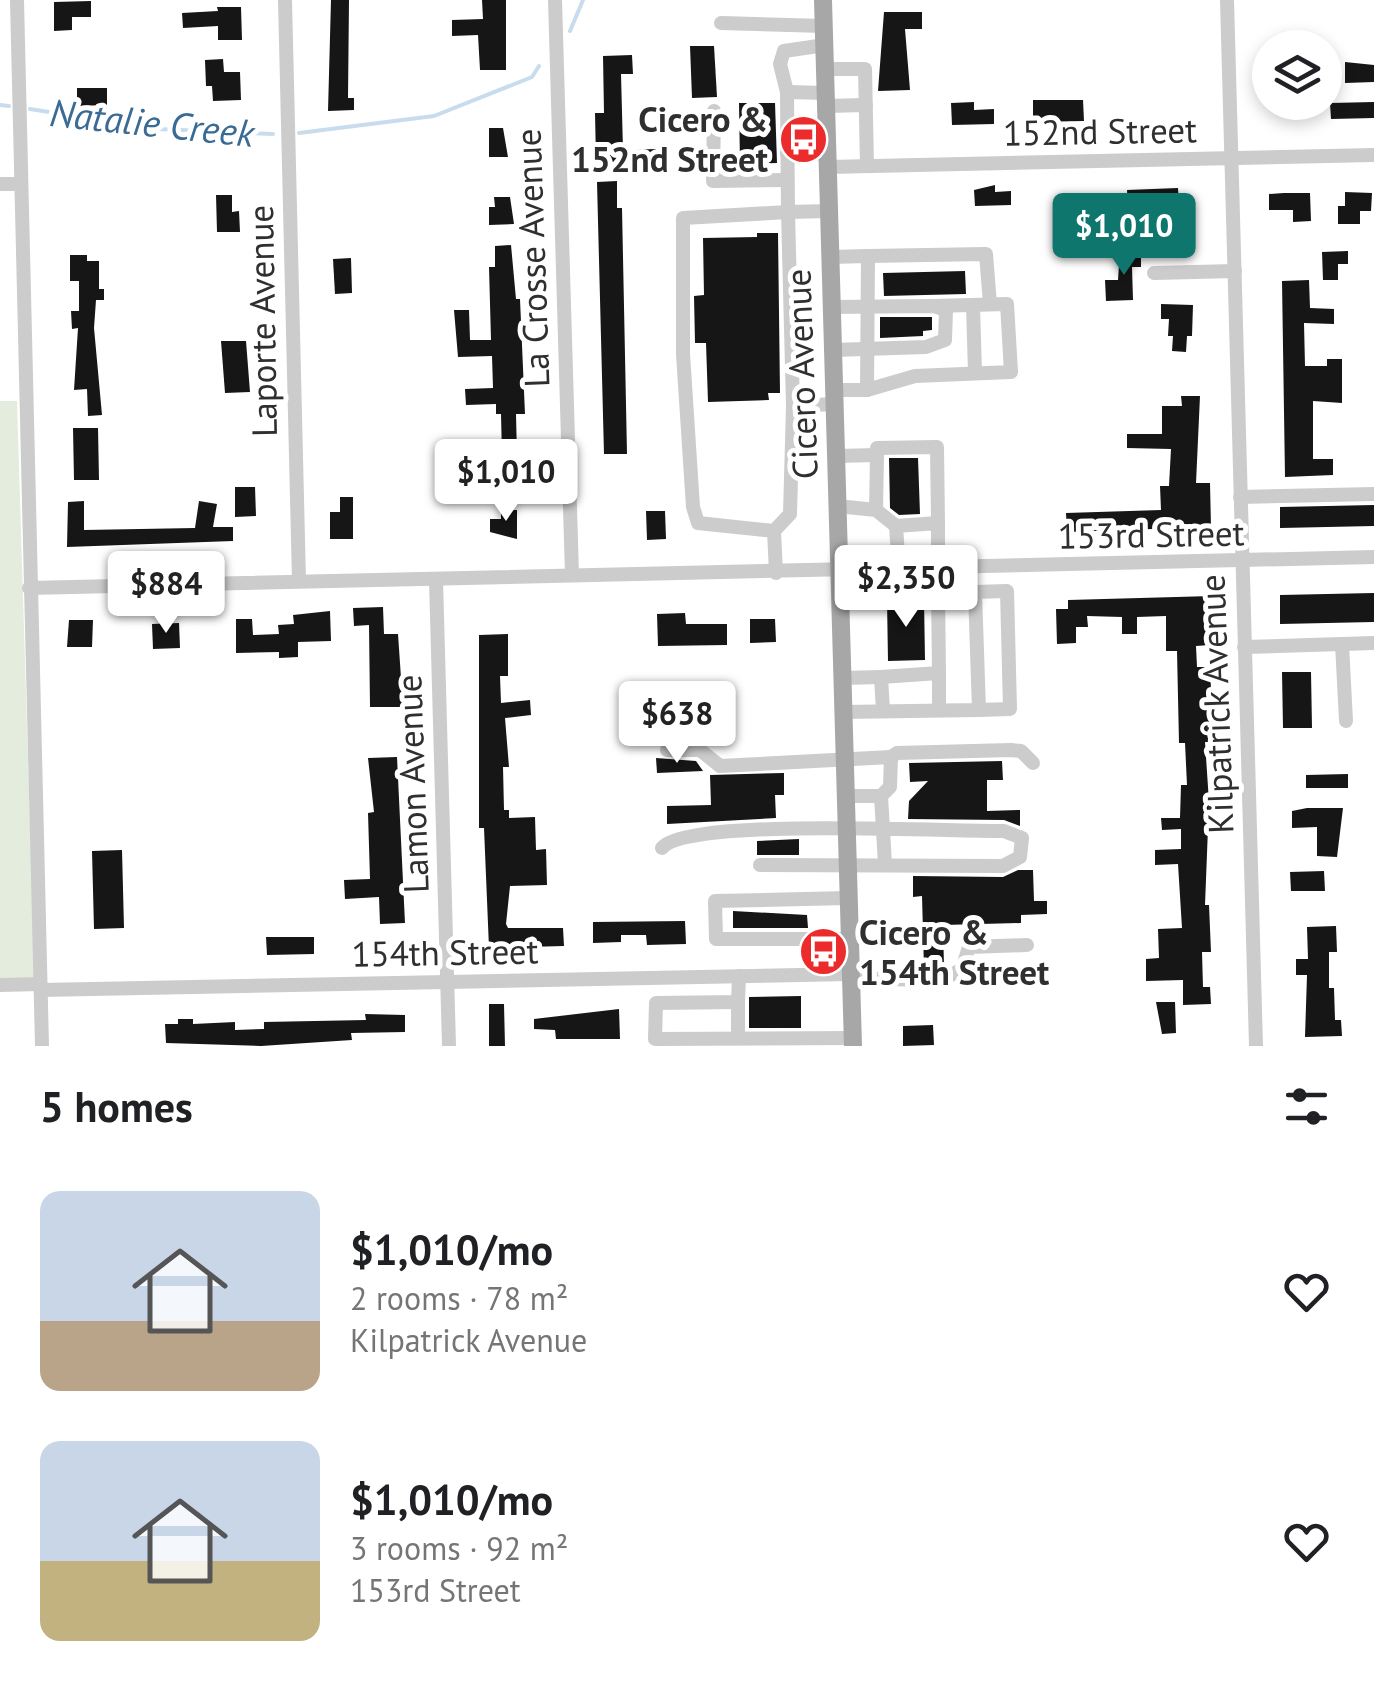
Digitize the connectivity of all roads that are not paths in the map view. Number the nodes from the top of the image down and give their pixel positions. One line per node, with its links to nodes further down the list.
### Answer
1 (17, 0): 20 (street)
2 (285, 0): 54 (street, Laporte Avenue)
3 (555, 0): 53 (street, La Crosse Avenue)
4 (823, 0): 7 (main road, Cicero Avenue)
5 (1227, 0): 15 (street, Kilpatrick Avenue)
6 (720, 23): 7 (street)
7 (824, 35): 8 (main road, Cicero Avenue); 9 (street)
8 (825, 69): 10 (main road, Cicero Avenue); 11 (street)
9 (787, 92): 10 (street); 13 (street)
10 (826, 99): 11 (street); 16 (main road, Cicero Avenue)
11 (866, 105): 17 (street)
12 (714, 111): 18 (street)
13 (786, 154): 16 (street, 152nd Street); 18 (street)
14 (1374, 156): 15 (street, 152nd Street)
15 (1232, 158): 17 (street, 152nd Street); 25 (street, Kilpatrick Avenue)
16 (828, 160): 17 (street, 152nd Street); 21 (main road, Cicero Avenue)
17 (867, 166)
18 (787, 180): 22 (street)
19 (0, 184): 20 (street)
20 (22, 184): 56 (street)
21 (829, 211): 22 (street); 24 (main road, Cicero Avenue)
22 (788, 212): 37 (street); 46 (street)
23 (868, 256): 24 (street); 27 (street); 28 (street)
24 (830, 258): 31 (main road, Cicero Avenue)
25 (1235, 270): 26 (street); 41 (street, Kilpatrick Avenue)
26 (1154, 273)
27 (990, 304): 29 (street); 34 (street)
28 (868, 305): 30 (street); 31 (street); 32 (street)
29 (973, 305): 30 (street); 34 (street)
30 (934, 306): 32 (street)
31 (832, 307): 33 (main road, Cicero Avenue)
32 (867, 348): 33 (street); 35 (street)
33 (833, 350): 36 (main road, Cicero Avenue)
34 (976, 374): 35 (street)
35 (867, 390): 36 (street)
36 (834, 397): 37 (street); 39 (main road, Cicero Avenue)
37 (792, 412): 46 (street)
38 (877, 455): 39 (street); 43 (street); 44 (street)
39 (836, 456): 42 (main road, Cicero Avenue)
40 (1374, 494): 41 (street)
41 (1240, 497): 48 (street, Kilpatrick Avenue)
42 (838, 506): 43 (street); 52 (main road, Cicero Avenue)
43 (876, 510): 45 (street)
44 (938, 523): 45 (street); 50 (street)
45 (896, 526): 49 (street)
46 (774, 531): 51 (street)
47 (1374, 558): 48 (street, 153rd Street)
48 (1242, 562): 50 (street, 153rd Street); 61 (street, Kilpatrick Avenue)
49 (900, 570): 50 (street, 153rd Street); 52 (street, 153rd Street)
50 (941, 570): 57 (street)
51 (776, 572): 52 (street, 153rd Street); 53 (street, 153rd Street)
52 (839, 572): 64 (main road, Cicero Avenue)
53 (572, 575): 55 (street, 153rd Street)
54 (298, 580): 55 (street, 153rd Street); 56 (street, 153rd Street)
55 (436, 580): 89 (street, Lamon Avenue)
56 (29, 588): 91 (street)
57 (938, 592): 58 (street); 62 (street)
58 (976, 592): 66 (street); 66 (street)
59 (1374, 643): 60 (street)
60 (1342, 644): 61 (street); 69 (street)
61 (1244, 646): 97 (street, Kilpatrick Avenue)
62 (939, 673): 63 (street); 65 (street)
63 (881, 677): 64 (street); 67 (street)
64 (842, 678): 68 (main road, Cicero Avenue)
65 (939, 710): 66 (street); 67 (street)
66 (978, 710)
67 (882, 711): 68 (street)
68 (843, 712): 71 (main road, Cicero Avenue)
69 (1346, 721)
70 (667, 750): 71 (street)
71 (844, 757): 72 (street); 74 (main road, Cicero Avenue)
72 (891, 757): 73 (street); 75 (street)
73 (1034, 762)
74 (846, 796): 75 (street); 76 (main road, Cicero Avenue)
75 (881, 796): 77 (street)
76 (846, 826): 77 (street); 78 (street); 79 (main road, Cicero Avenue)
77 (882, 832): 80 (street); 80 (street)
78 (662, 848)
79 (848, 864): 80 (street); 81 (street); 82 (main road, Cicero Avenue)
80 (885, 864)
81 (760, 866)
82 (848, 898): 83 (main road, Cicero Avenue); 83 (street)
83 (850, 939): 86 (main road, Cicero Avenue)
84 (1027, 945): 87 (street)
85 (739, 976): 86 (street, 154th Street); 89 (street, 154th Street); 92 (street)
86 (851, 976): 88 (street, 154th Street); 94 (main road, Cicero Avenue)
87 (944, 979)
88 (924, 980)
89 (448, 982): 91 (street, 154th Street); 96 (street, Lamon Avenue)
90 (0, 985): 91 (street, 154th Street)
91 (41, 987): 95 (street)
92 (738, 1002): 93 (street); 93 (street)
93 (738, 1038): 94 (street)
94 (852, 1042)
95 (42, 1046)
96 (450, 1046)
97 (1256, 1046)

